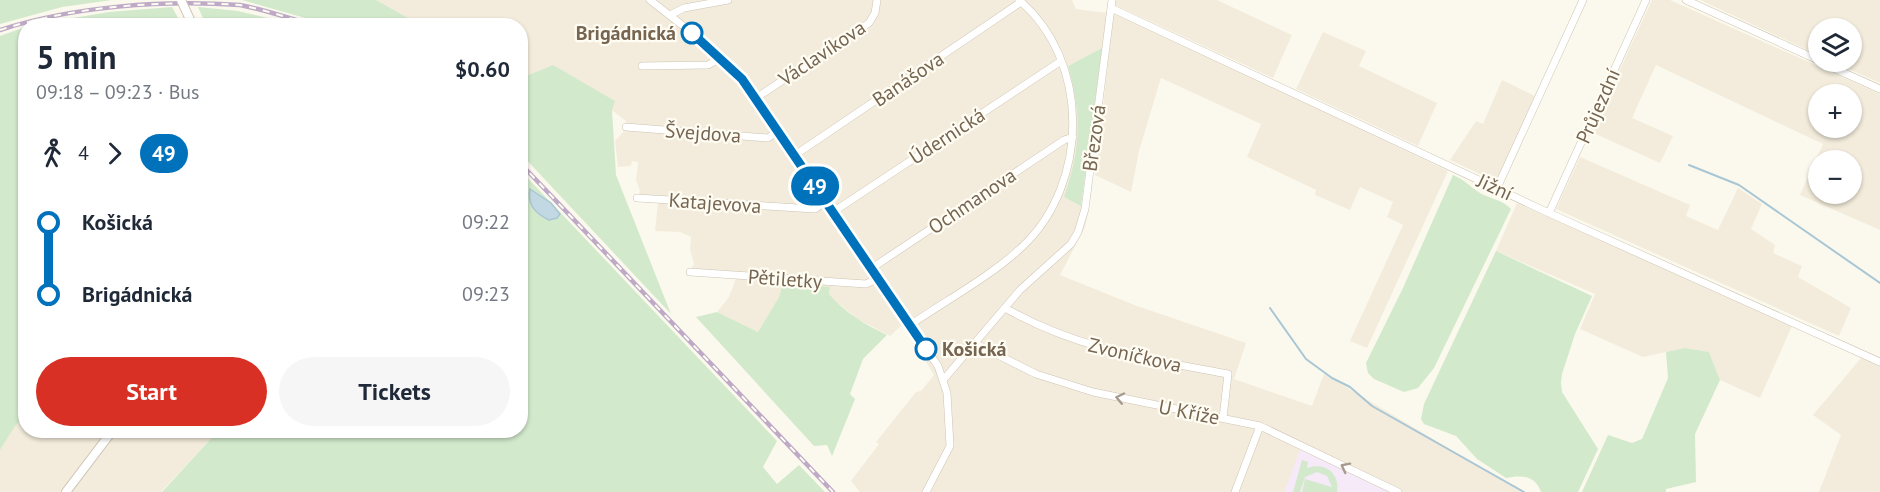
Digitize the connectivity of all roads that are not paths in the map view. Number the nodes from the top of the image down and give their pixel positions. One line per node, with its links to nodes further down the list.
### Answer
1 (181, 0): 11 (street, bridge)
2 (650, 0): 10 (street)
3 (728, 0): 10 (street)
4 (877, 0): 18 (street, Václavíkova)
5 (1583, 0): 23 (street)
6 (1646, 0): 27 (street, Průjezdní)
7 (1686, 0): 12 (street)
8 (1020, 1): 14 (street); 22 (street, Banášova)
9 (1112, 4): 23 (street, Jižní); 31 (street, Březová)
10 (670, 15): 13 (street)
11 (189, 18)
12 (1808, 56)
13 (722, 58): 15 (street); 18 (street)
14 (1061, 61): 21 (street); 26 (street, Údernická)
15 (642, 66)
16 (1843, 72): 17 (street)
17 (1880, 89)
18 (756, 98): 20 (street)
19 (626, 128): 20 (street, Švejdova)
20 (778, 131): 22 (street)
21 (1073, 137): 28 (street, Ochmanova); 32 (street)
22 (795, 156): 25 (street)
23 (1497, 188): 27 (street, Jižní)
24 (637, 198): 25 (street, Katajevova)
25 (826, 201): 26 (street)
26 (833, 212): 28 (street)
27 (1550, 213): 34 (street, Jižní)
28 (872, 268): 30 (street)
29 (690, 272): 30 (street, Pětiletky)
30 (879, 279): 32 (street)
31 (1005, 308): 33 (street); 36 (street, Zvoníčkova)
32 (910, 325): 35 (street)
33 (976, 344): 35 (street); 36 (street, U Kříže, one-way to 33)
34 (1880, 362)
35 (944, 379): 40 (street)
36 (1223, 418): 37 (street, U Kříže)
37 (1260, 426): 41 (street); 42 (street, U Kříže, one-way to 37)
38 (107, 438): 39 (street)
39 (66, 492)
40 (926, 492)
41 (1235, 492)
42 (1398, 492)

